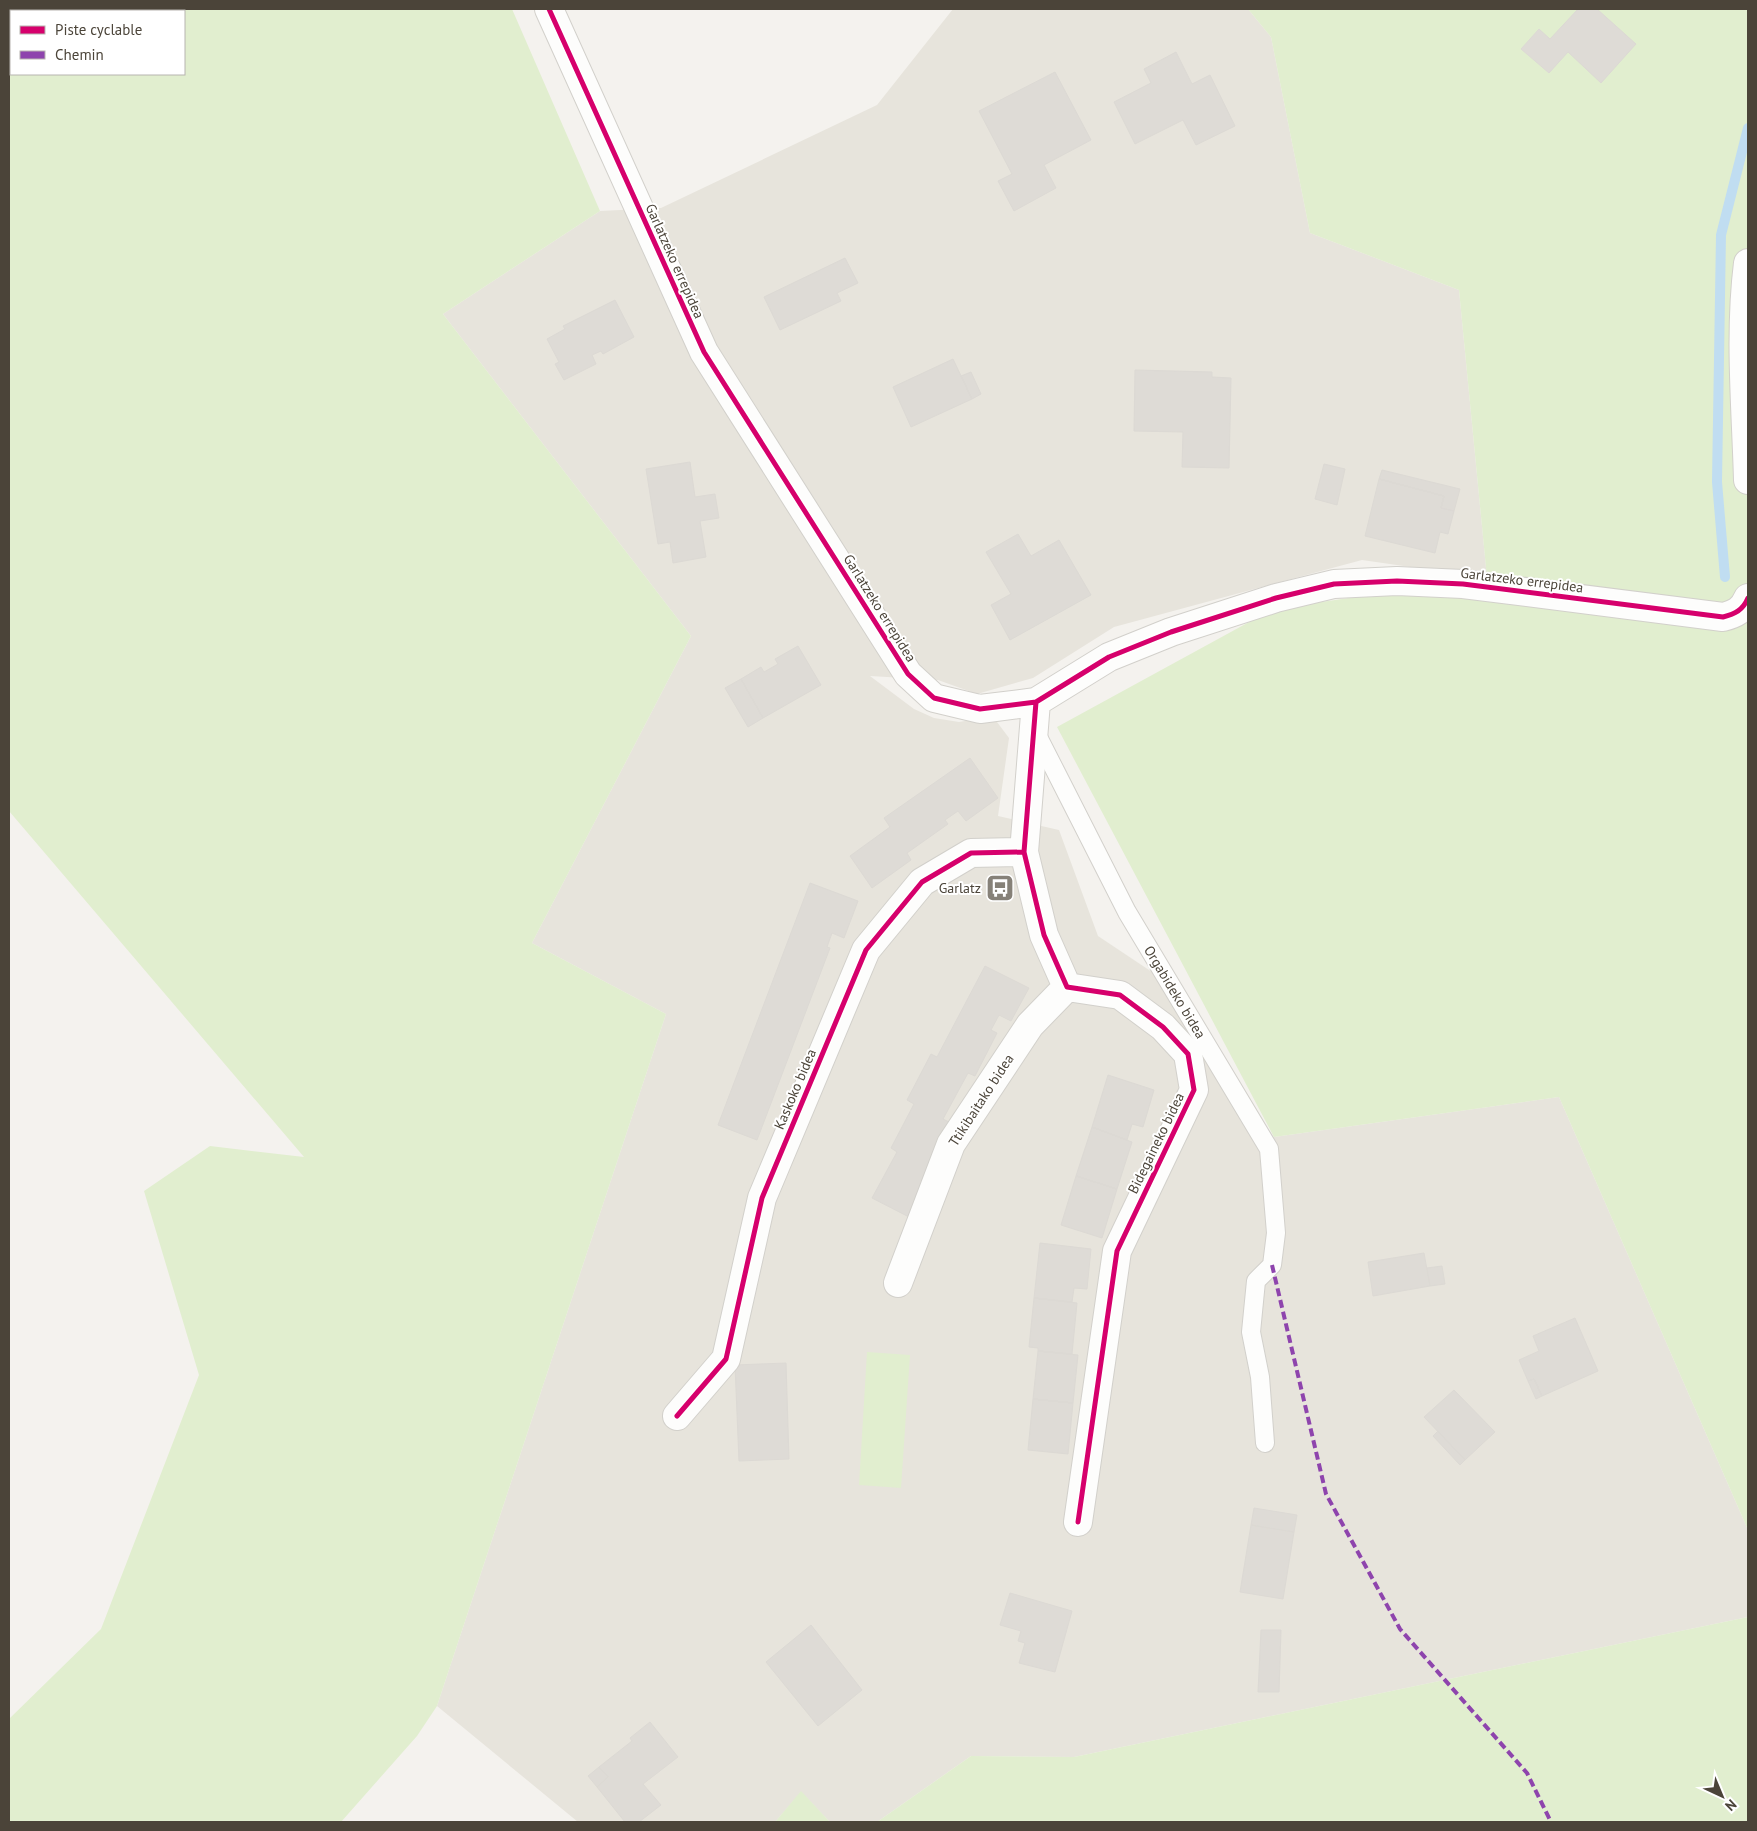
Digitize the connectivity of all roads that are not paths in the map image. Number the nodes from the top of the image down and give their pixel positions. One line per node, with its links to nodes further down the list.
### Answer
1 (549, 9): 5 (street, Garlatzeko errepidea)
2 (1748, 263): 3 (street)
3 (1748, 480)
4 (1748, 598): 5 (street, Garlatzeko errepidea)
5 (1036, 702): 6 (street)
6 (1034, 729): 7 (street); 11 (lane, Orgabideko bidea)
7 (1024, 852): 8 (street); 10 (street, Kaskoko bidea)
8 (1067, 988): 9 (street, Ttikibaitako bidea); 12 (street, Bidegaineko bidea)
9 (898, 1283)
10 (677, 1416)
11 (1265, 1443)
12 (1078, 1522)

